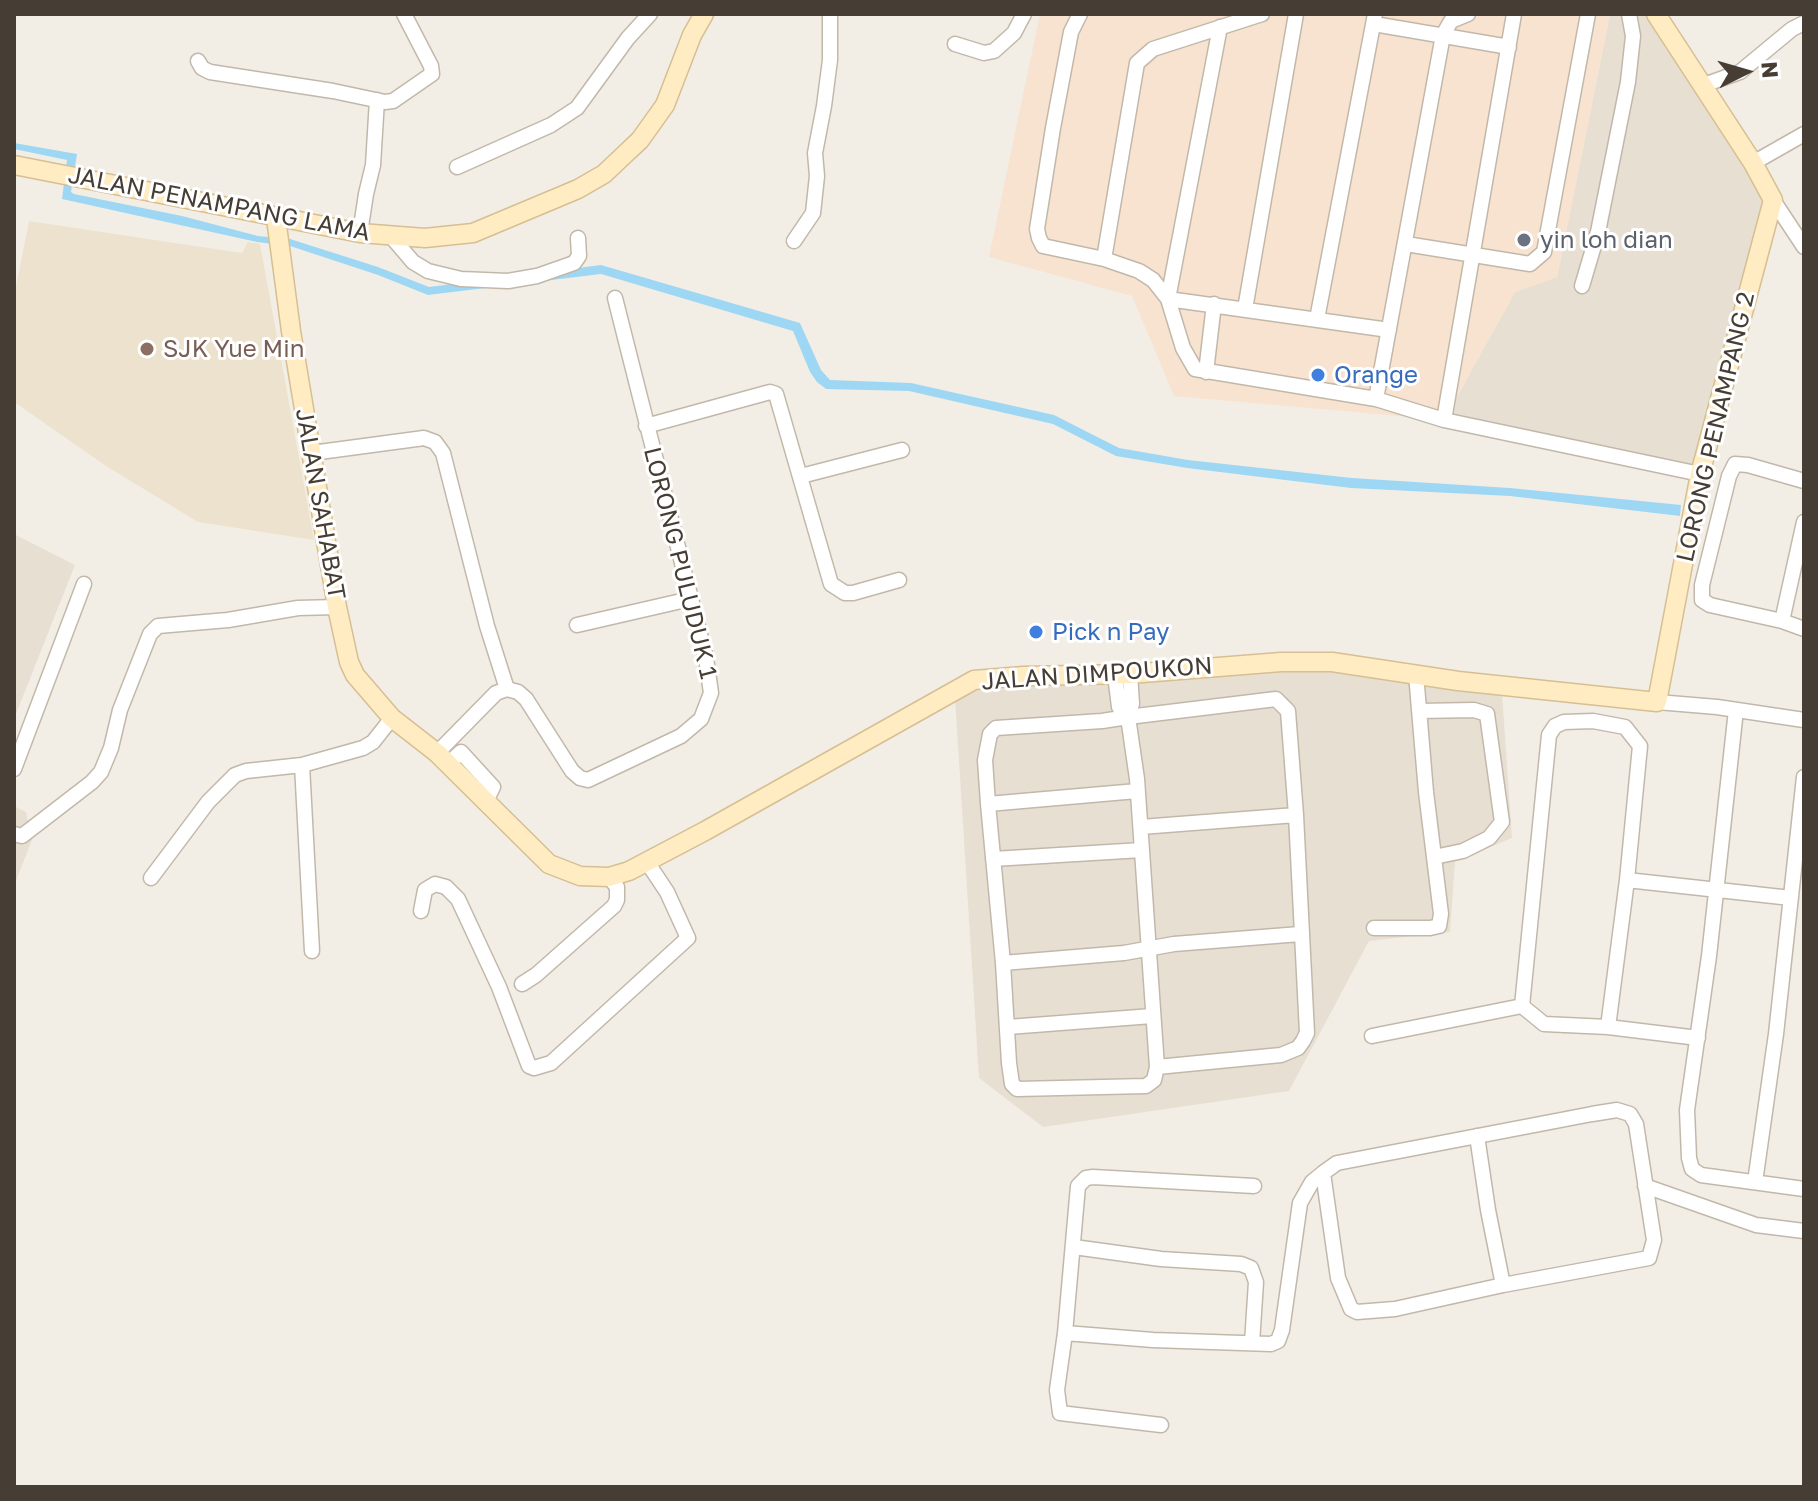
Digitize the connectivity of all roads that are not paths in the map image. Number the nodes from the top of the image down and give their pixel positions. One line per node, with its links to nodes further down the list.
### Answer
1 (404, 14): 22 (street)
2 (650, 14): 26 (street)
3 (704, 14): 30 (street, JALAN PENAMPANG LAMA)
4 (830, 14): 32 (street)
5 (1024, 14): 18 (street)
6 (1080, 14): 36 (street)
7 (1262, 14): 16 (street)
8 (1296, 14): 41 (street)
9 (1468, 14): 17 (street)
10 (1514, 14): 19 (street)
11 (1588, 14): 35 (street)
12 (1629, 14): 37 (street)
13 (1656, 14): 21 (street)
14 (1374, 19): 17 (street); 42 (street)
15 (1804, 23): 21 (street)
16 (1220, 27): 36 (street); 39 (street)
17 (1443, 35): 19 (street); 33 (street)
18 (955, 44)
19 (1509, 47): 35 (street)
20 (198, 61): 22 (street)
21 (1701, 86): 24 (street)
22 (377, 100): 29 (street)
23 (1804, 134): 24 (street)
24 (1753, 163): 27 (street)
25 (14, 165): 28 (street, JALAN PENAMPANG LAMA)
26 (457, 167)
27 (1773, 200): 34 (street); 50 (street, LORONG PENAMPANG 2)
28 (276, 218): 29 (street, JALAN PENAMPANG LAMA); 49 (street, JALAN SAHABAT)
29 (360, 233): 30 (street, JALAN PENAMPANG LAMA)
30 (390, 235): 31 (street)
31 (578, 238)
32 (794, 241)
33 (1406, 244): 35 (street); 43 (street)
34 (1804, 247)
35 (1473, 256): 46 (street)
36 (1104, 259): 39 (street)
37 (1582, 286)
38 (615, 298): 47 (street, LORONG PULUDUK 1)
39 (1168, 299): 40 (street); 44 (street)
40 (1214, 304): 41 (street); 44 (street)
41 (1245, 309): 42 (street)
42 (1317, 319): 43 (street)
43 (1389, 330): 45 (street)
44 (1206, 372): 45 (street)
45 (1376, 399): 46 (street)
46 (1444, 420): 50 (street)
47 (646, 426): 51 (street); 56 (street, LORONG PULUDUK 1)
48 (902, 450): 51 (street)
49 (312, 453): 57 (street, JALAN SAHABAT); 63 (street)
50 (1700, 474): 64 (street, LORONG PENAMPANG 2)
51 (801, 476): 54 (street)
52 (1804, 481): 58 (street)
53 (1804, 522): 58 (street)
54 (899, 580)
55 (84, 584): 72 (street)
56 (690, 599): 59 (street); 63 (street, LORONG PULUDUK 1)
57 (337, 607): 68 (street, JALAN SAHABAT); 78 (street)
58 (1782, 621): 60 (street)
59 (577, 625)
60 (1804, 629)
61 (1122, 674): 62 (street, JALAN DIMPOUKON); 67 (street); 82 (street, JALAN DIMPOUKON)
62 (1416, 674): 64 (street, JALAN DIMPOUKON); 66 (street)
63 (507, 689): 70 (street)
64 (1657, 702): 65 (street, JALAN DIMPOUKON)
65 (1736, 710): 69 (street, JALAN DIMPOUKON); 86 (street)
66 (1419, 711): 80 (street); 80 (street)
67 (1128, 717): 74 (street); 75 (street); 76 (street)
68 (392, 718): 70 (street, JALAN SAHABAT); 71 (street)
69 (1804, 720)
70 (442, 758): 83 (street, JALAN DIMPOUKON)
71 (302, 765): 84 (street); 92 (street)
72 (14, 769)
73 (1804, 777): 87 (street)
74 (1137, 791): 75 (street); 77 (street)
75 (988, 804): 81 (street)
76 (1296, 815): 77 (street); 90 (street)
77 (1141, 827): 79 (street)
78 (14, 834)
79 (1142, 850): 81 (street); 91 (street)
80 (1434, 857): 89 (street)
81 (993, 859): 93 (street)
82 (647, 862): 83 (street, JALAN DIMPOUKON); 88 (street)
83 (609, 877): 94 (street)
84 (151, 878)
85 (1627, 880): 86 (street); 95 (street); 98 (street)
86 (1716, 888): 87 (street); 100 (street)
87 (1791, 898): 104 (street)
88 (421, 911)
89 (1374, 928)
90 (1300, 934): 91 (street); 101 (street)
91 (1149, 947): 93 (street); 96 (street)
92 (312, 951)
93 (1003, 963): 97 (street)
94 (522, 984)
95 (1522, 1006): 98 (street); 99 (street)
96 (1152, 1016): 97 (street); 101 (street)
97 (1008, 1027): 101 (street)
98 (1608, 1027): 100 (street)
99 (1372, 1036)
100 (1698, 1038): 104 (street)
101 (1157, 1067)
102 (1477, 1136): 103 (street); 106 (street); 110 (street)
103 (1323, 1173): 110 (street); 112 (street)
104 (1755, 1182): 107 (street)
105 (1254, 1186): 109 (street)
106 (1645, 1186): 108 (street); 110 (street)
107 (1804, 1189)
108 (1804, 1231)
109 (1074, 1247): 111 (street); 112 (street)
110 (1503, 1285)
111 (1065, 1333): 112 (street); 113 (street)
112 (1252, 1343)
113 (1161, 1425)

